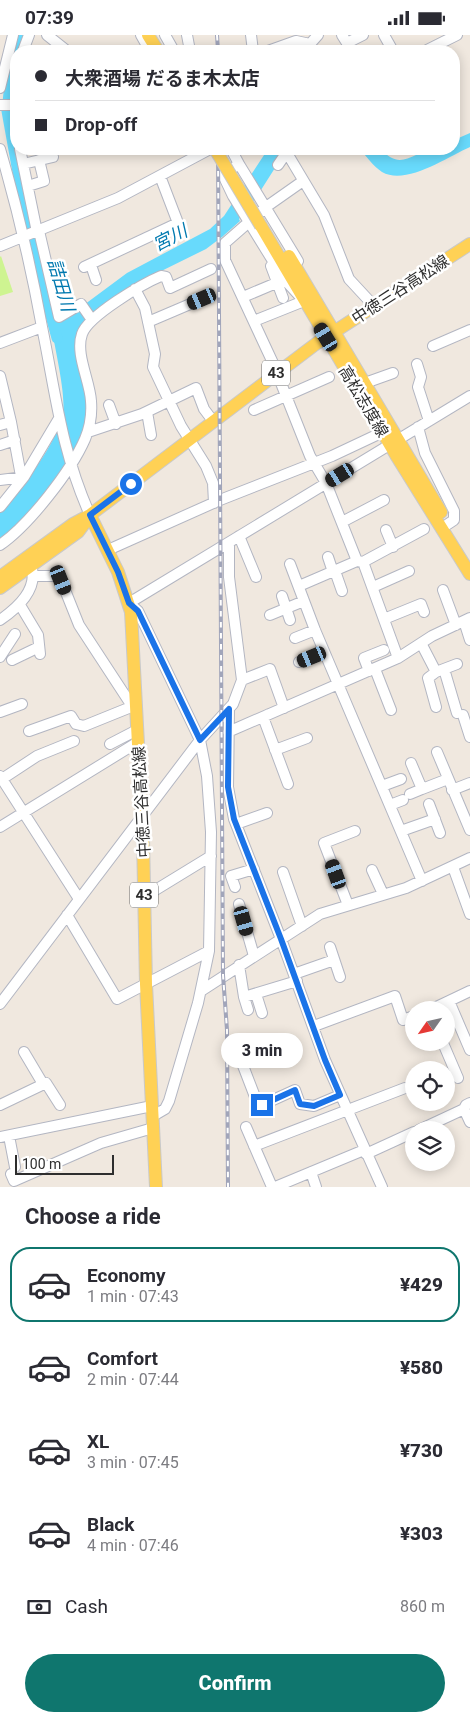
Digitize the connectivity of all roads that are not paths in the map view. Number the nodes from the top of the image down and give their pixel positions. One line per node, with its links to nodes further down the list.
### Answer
1 (47, 35): 7 (street)
2 (318, 35): 6 (street)
3 (342, 35): 4 (street)
4 (363, 35)
5 (457, 35): 9 (street)
6 (306, 39): 8 (street)
7 (60, 45)
8 (285, 45)
9 (437, 45)
10 (10, 47): 11 (street)
11 (0, 89)
12 (0, 149): 35 (street)
13 (21, 155): 24 (street)
14 (187, 155): 23 (street)
15 (198, 155): 23 (street)
16 (214, 155): 34 (main road, 高松志度線, bridge)
17 (227, 155): 34 (main road, 高松志度線)
18 (234, 155): 25 (street)
19 (285, 155): 26 (street)
20 (290, 155): 29 (street)
21 (53, 157): 22 (street)
22 (39, 160): 24 (street); 30 (street)
23 (188, 160): 28 (street)
24 (23, 164): 30 (street)
25 (239, 164): 27 (street); 32 (street)
26 (278, 165)
27 (248, 174): 31 (street); 32 (street)
28 (160, 176): 35 (street); 39 (street)
29 (303, 181): 33 (street); 46 (street)
30 (28, 186): 35 (street)
31 (259, 192): 33 (street); 34 (street)
32 (233, 196): 34 (street)
33 (266, 207): 34 (street); 42 (street)
34 (256, 222): 40 (street); 42 (main road, 高松志度線); 43 (street)
35 (32, 234): 37 (street); 47 (street); 50 (street)
36 (470, 244): 46 (main road, 中徳三谷高松線 / 43)
37 (0, 246)
38 (212, 269): 41 (street)
39 (96, 280)
40 (281, 281): 42 (street); 43 (street); 44 (street)
41 (135, 289): 47 (street); 49 (street)
42 (307, 295): 48 (street); 52 (main road, 高松志度線)
43 (243, 297): 48 (street)
44 (283, 298)
45 (202, 299): 49 (street)
46 (374, 306): 52 (main road, 中徳三谷高松線 / 43)
47 (92, 319): 74 (street)
48 (254, 321): 56 (street)
49 (148, 322): 63 (street)
50 (42, 327): 53 (street); 67 (street)
51 (470, 330): 54 (street)
52 (330, 334): 56 (main road, 中徳三谷高松線 / 43); 60 (main road, 高松志度線); 75 (main road, 高松志度線)
53 (0, 343)
54 (432, 346)
55 (416, 364): 69 (street)
56 (277, 373): 61 (street); 68 (main road, 中徳三谷高松線 / 43)
57 (393, 373): 60 (street)
58 (0, 376): 70 (street)
59 (329, 377): 61 (street)
60 (365, 383): 79 (main road, 高松志度線)
61 (286, 395): 65 (street); 82 (street)
62 (470, 396): 69 (street)
63 (169, 403): 66 (street); 68 (street); 77 (street)
64 (109, 405): 71 (street)
65 (254, 410)
66 (147, 411): 71 (street); 76 (street)
67 (57, 421): 81 (street); 83 (street)
68 (213, 421): 77 (main road, 中徳三谷高松線 / 43)
69 (429, 421): 73 (street)
70 (11, 422): 72 (street); 78 (street)
71 (116, 424): 74 (street)
72 (0, 425)
73 (418, 427): 79 (street); 91 (street)
74 (88, 432): 81 (street)
75 (382, 432): 79 (main road, 高松志度線); 82 (street)
76 (151, 435)
77 (189, 439): 87 (street); 89 (main road, 中徳三谷高松線 / 43)
78 (15, 440): 80 (street); 83 (street)
79 (394, 442): 85 (street); 91 (main road, 高松志度線); 106 (main road, 高松志度線)
80 (0, 445)
81 (70, 463): 89 (street); 96 (street)
82 (314, 463): 85 (street); 87 (street)
83 (23, 476): 84 (street); 88 (street)
84 (0, 480)
85 (326, 483): 90 (street); 94 (street)
86 (384, 500): 90 (street)
87 (214, 503): 98 (street)
88 (0, 507)
89 (90, 515): 98 (main road, 中徳三谷高松線 / 43); 103 (main road, 中徳三谷高松線 / 43); 107 (main road, 中徳三谷高松線 / 43)
90 (342, 522): 100 (street)
91 (448, 524): 101 (main road, 高松志度線)
92 (424, 529): 97 (street)
93 (386, 530): 97 (street)
94 (239, 536): 95 (street); 108 (street)
95 (229, 543): 116 (street); 139 (street)
96 (0, 545)
97 (393, 547): 100 (street)
98 (108, 550): 116 (main road, 中徳三谷高松線 / 43)
99 (328, 557): 104 (street)
100 (360, 561): 104 (street); 110 (street)
101 (470, 561)
102 (290, 563): 109 (street)
103 (32, 571): 111 (main road, 中徳三谷高松線 / 43); 117 (street); 143 (street)
104 (334, 571): 109 (street); 113 (street)
105 (409, 571): 110 (street)
106 (470, 574)
107 (0, 577)
108 (256, 577)
109 (299, 586): 115 (street)
110 (373, 587): 121 (street)
111 (0, 588)
112 (443, 590): 124 (street)
113 (342, 591)
114 (282, 595): 118 (street)
115 (304, 601): 118 (street); 125 (street)
116 (129, 603): 143 (main road, 中徳三谷高松線 / 43); 155 (street)
117 (20, 605): 122 (street); 134 (street)
118 (286, 608): 120 (street); 123 (street)
119 (424, 612): 121 (street)
120 (270, 615)
121 (384, 619): 133 (street)
122 (0, 620)
123 (290, 620)
124 (463, 621): 128 (street); 129 (street)
125 (315, 630): 127 (street); 131 (street)
126 (15, 634): 132 (street)
127 (294, 637)
128 (470, 640)
129 (421, 643): 133 (street); 138 (street)
130 (384, 650): 137 (street)
131 (324, 652): 135 (street); 140 (street)
132 (0, 657)
133 (398, 658): 137 (street)
134 (12, 660)
135 (299, 662)
136 (457, 664): 138 (street)
137 (372, 670): 140 (street); 147 (street)
138 (440, 670): 144 (street); 153 (street)
139 (242, 680): 145 (street); 146 (street)
140 (339, 685): 141 (street); 166 (street)
141 (302, 700): 145 (street); 149 (street)
142 (22, 704): 148 (street)
143 (134, 706): 150 (street); 152 (main road, 中徳三谷高松線 / 43)
144 (436, 707)
145 (284, 708): 149 (street)
146 (229, 709): 151 (street); 155 (street)
147 (391, 710)
148 (0, 711)
149 (263, 717): 151 (street); 158 (street)
150 (29, 731)
151 (228, 732): 175 (street)
152 (138, 736): 157 (street); 171 (street); 173 (main road, 中徳三谷高松線 / 43)
153 (470, 737)
154 (307, 738): 158 (street)
155 (200, 740): 173 (street); 181 (street)
156 (74, 741): 161 (street)
157 (110, 744)
158 (275, 750): 165 (street)
159 (437, 752): 163 (street)
160 (412, 763): 167 (street)
161 (1, 778): 171 (street)
162 (401, 779): 166 (street)
163 (448, 779): 167 (street); 168 (street)
164 (470, 783): 168 (street)
165 (288, 785)
166 (382, 786): 170 (street)
167 (422, 789): 170 (street)
168 (452, 790): 177 (street)
169 (429, 804): 174 (street)
170 (390, 805): 179 (street)
171 (23, 813): 176 (street); 191 (street)
172 (267, 813): 175 (street)
173 (141, 819): 190 (main road, 中徳三谷高松線 / 43); 191 (street)
174 (435, 819): 179 (street); 180 (street)
175 (236, 824): 184 (street)
176 (0, 827)
177 (470, 830)
178 (355, 831): 193 (street)
179 (401, 831): 187 (street)
180 (440, 833)
181 (211, 856): 190 (street); 199 (street)
182 (470, 859): 183 (street)
183 (453, 867): 187 (street); 194 (street)
184 (254, 869): 188 (street); 197 (street)
185 (372, 870): 189 (street)
186 (283, 872): 196 (street)
187 (422, 881): 189 (street)
188 (235, 887)
189 (383, 894): 193 (street)
190 (144, 897): 205 (main road, 中徳三谷高松線 / 43)
191 (79, 899): 195 (street)
192 (239, 904): 200 (street)
193 (348, 905): 196 (street)
194 (470, 914)
195 (67, 915): 205 (street); 211 (street)
196 (302, 926): 197 (street)
197 (281, 939): 200 (street); 204 (street)
198 (330, 947): 201 (street)
199 (209, 951): 205 (street); 206 (street)
200 (254, 956): 202 (street)
201 (334, 960): 203 (street); 204 (street)
202 (239, 965): 206 (street); 209 (street)
203 (340, 977)
204 (296, 978): 208 (street); 216 (street)
205 (146, 984): 229 (main road, 中徳三谷高松線 / 43)
206 (200, 991): 229 (street)
207 (470, 991): 210 (street)
208 (256, 993): 209 (street); 213 (street)
209 (244, 997): 212 (street)
210 (448, 1001)
211 (0, 1004)
212 (248, 1010)
213 (262, 1013)
214 (455, 1017): 218 (street)
215 (405, 1019): 216 (street)
216 (314, 1026): 224 (street)
217 (238, 1049): 224 (street)
218 (470, 1050)
219 (446, 1051): 221 (street)
220 (24, 1052): 222 (street)
221 (458, 1078)
222 (43, 1084): 225 (street); 226 (street)
223 (405, 1088): 228 (street)
224 (340, 1095): 228 (street)
225 (0, 1105)
226 (60, 1105)
227 (467, 1106): 230 (street); 231 (street)
228 (347, 1110): 235 (street); 236 (street)
229 (153, 1117): 234 (street); 234 (street); 239 (main road, 中徳三谷高松線 / 43)
230 (437, 1121)
231 (470, 1122)
232 (246, 1127): 235 (street)
233 (405, 1136): 236 (street)
234 (5, 1137)
235 (254, 1146): 240 (street)
236 (365, 1152): 237 (street); 242 (street)
237 (311, 1172): 238 (street); 241 (street)
238 (288, 1184): 240 (street)
239 (156, 1187)
240 (273, 1187)
241 (316, 1187)
242 (382, 1187)

